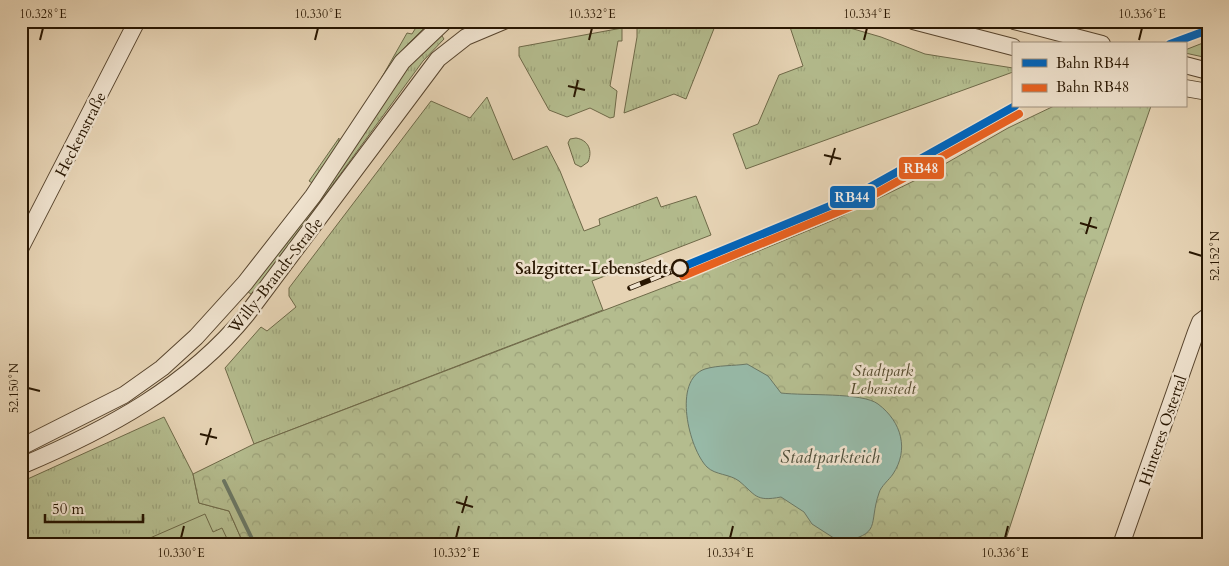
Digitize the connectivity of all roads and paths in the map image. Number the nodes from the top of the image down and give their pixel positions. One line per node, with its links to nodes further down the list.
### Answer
1 (137, 21): 13 (street, Heckenstraße)
2 (445, 21): 15 (street, Willy-Brandt-Straße)
3 (504, 21): 6 (street, Willy-Brandt-Straße)
4 (913, 21): 8 (street)
5 (1014, 21): 7 (street)
6 (479, 26): 16 (street, Willy-Brandt-Straße)
7 (1094, 42)
8 (1012, 47)
9 (1186, 65): 10 (street)
10 (1208, 71)
11 (1186, 88): 12 (street)
12 (1208, 92)
13 (21, 247)
14 (1207, 317): 17 (street, Hinteres Ostertal)
15 (21, 447)
16 (21, 466)
17 (1121, 545)

